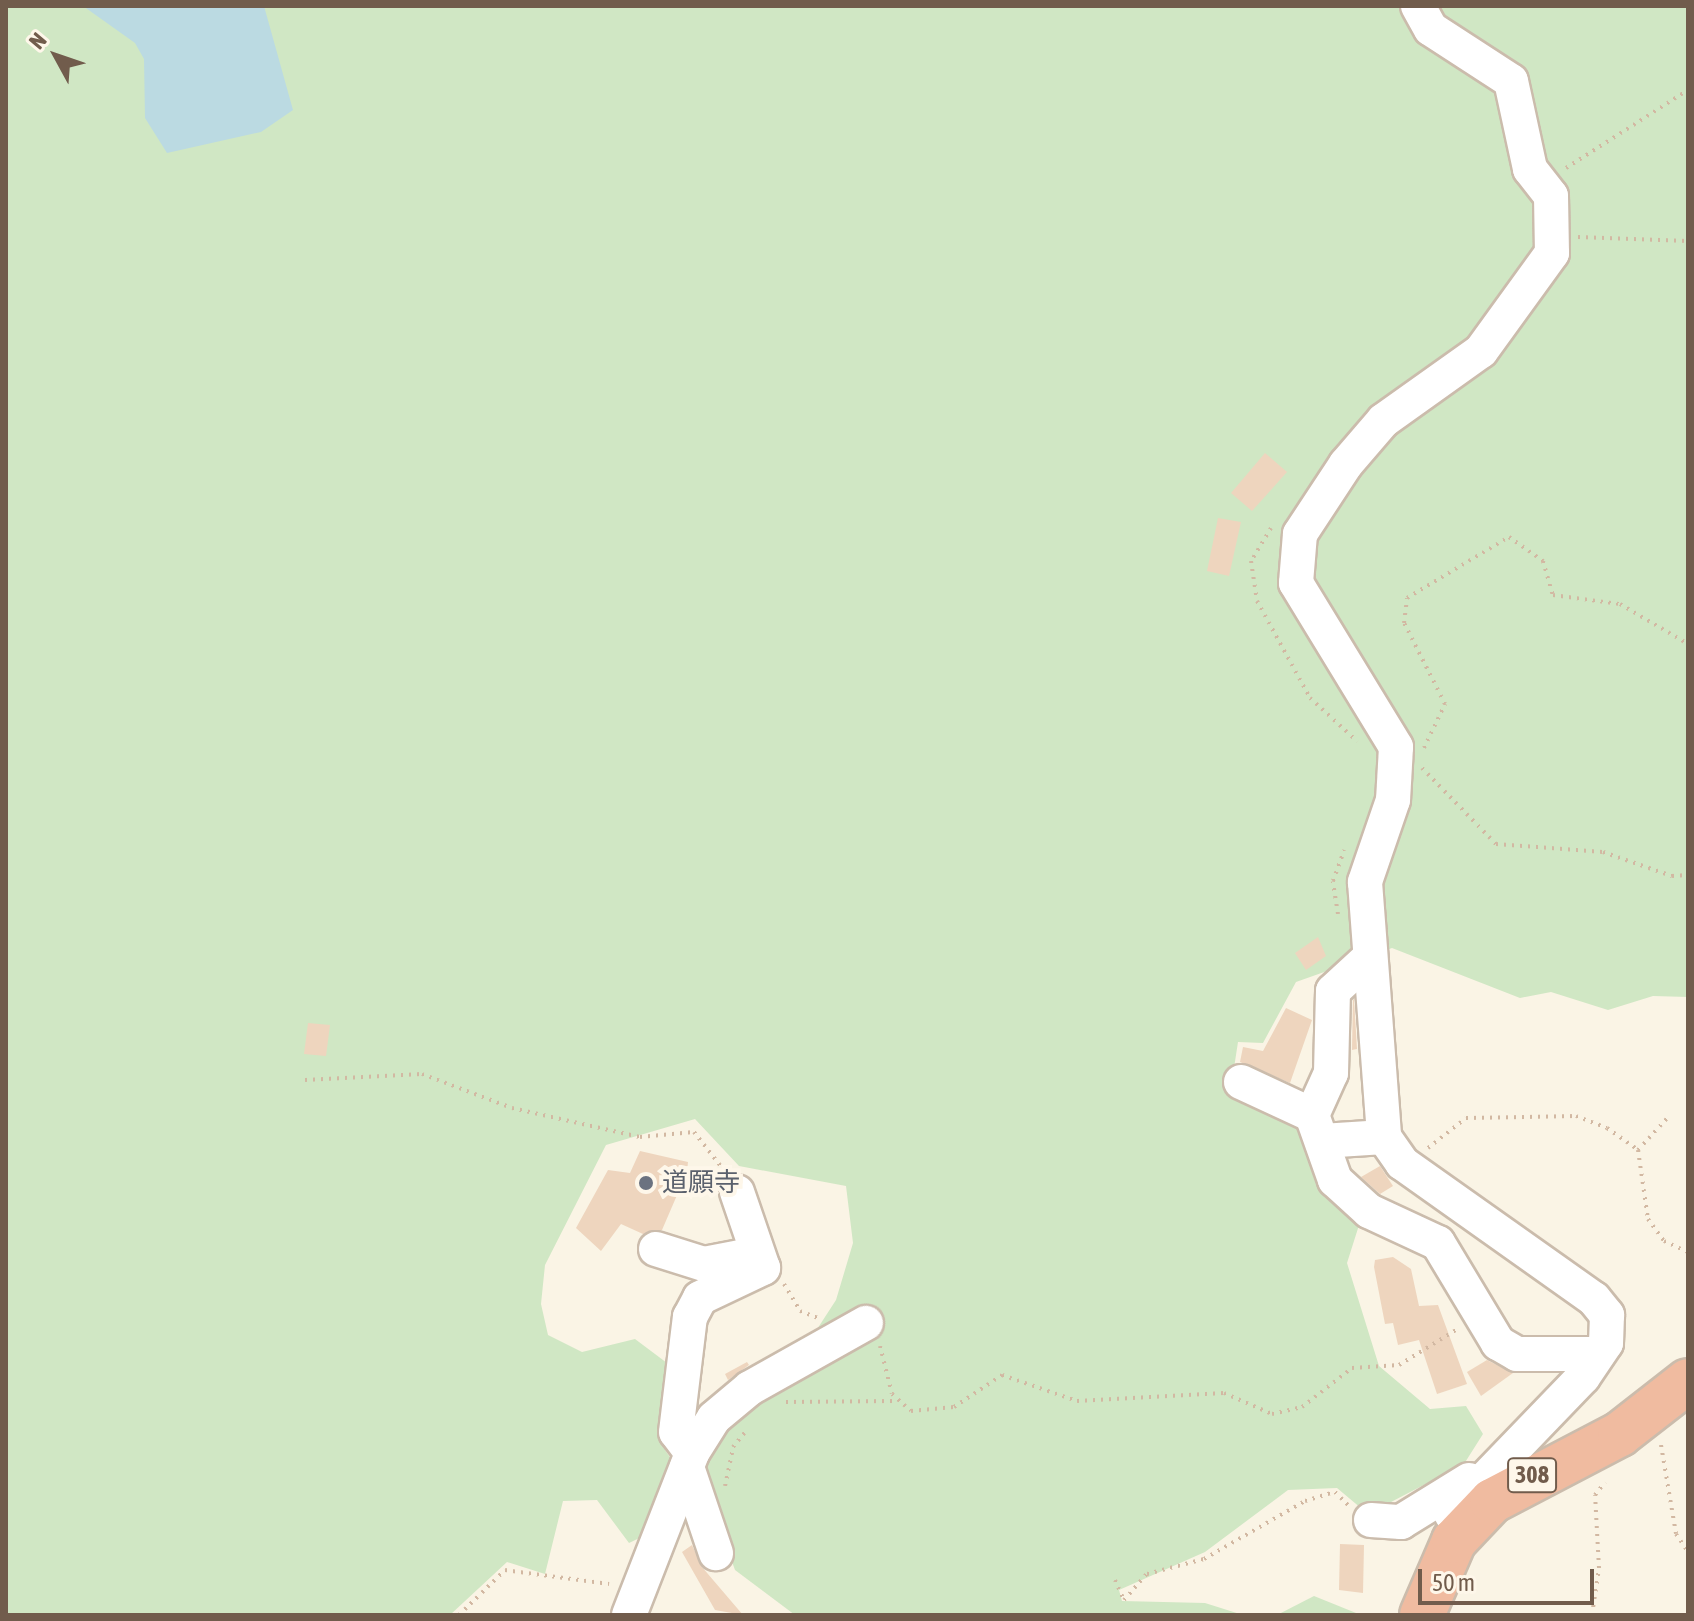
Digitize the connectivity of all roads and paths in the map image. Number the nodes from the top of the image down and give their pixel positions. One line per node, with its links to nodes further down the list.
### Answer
1 (1418, 6): 3 (street)
2 (1688, 90): 3 (path)
3 (1546, 189): 4 (street)
4 (1556, 233): 5 (path); 9 (street)
5 (1688, 241)
6 (1276, 522): 8 (path)
7 (1688, 644): 9 (path)
8 (1361, 748)
9 (1397, 759): 11 (path); 12 (street)
10 (1351, 835): 12 (path)
11 (1688, 875)
12 (1369, 952): 16 (street); 17 (street)
13 (305, 1080): 20 (path)
14 (1241, 1082): 16 (street)
15 (1669, 1116): 18 (path)
16 (1317, 1128): 17 (street); 24 (street)
17 (1384, 1137): 26 (street)
18 (1638, 1150): 19 (path); 22 (path)
19 (1429, 1157)
20 (737, 1192): 23 (street)
21 (656, 1249): 23 (street)
22 (1688, 1252)
23 (760, 1261): 25 (path); 31 (street)
24 (1472, 1307): 26 (street); 28 (path)
25 (866, 1323): 28 (path); 31 (street)
26 (1598, 1354): 33 (street)
27 (1677, 1390): 35 (highway, 308); 37 (path)
28 (895, 1401): 29 (path)
29 (774, 1407)
30 (755, 1421): 36 (path)
31 (689, 1460): 36 (street); 41 (street)
32 (1614, 1469): 43 (path)
33 (1485, 1477): 35 (street); 35 (street)
34 (1371, 1520): 35 (street); 39 (path)
35 (1428, 1533): 42 (highway, 308)
36 (713, 1542)
37 (1688, 1552)
38 (618, 1576): 40 (path)
39 (1115, 1580)
40 (459, 1615)
41 (629, 1615)
42 (1422, 1615)
43 (1592, 1615)

